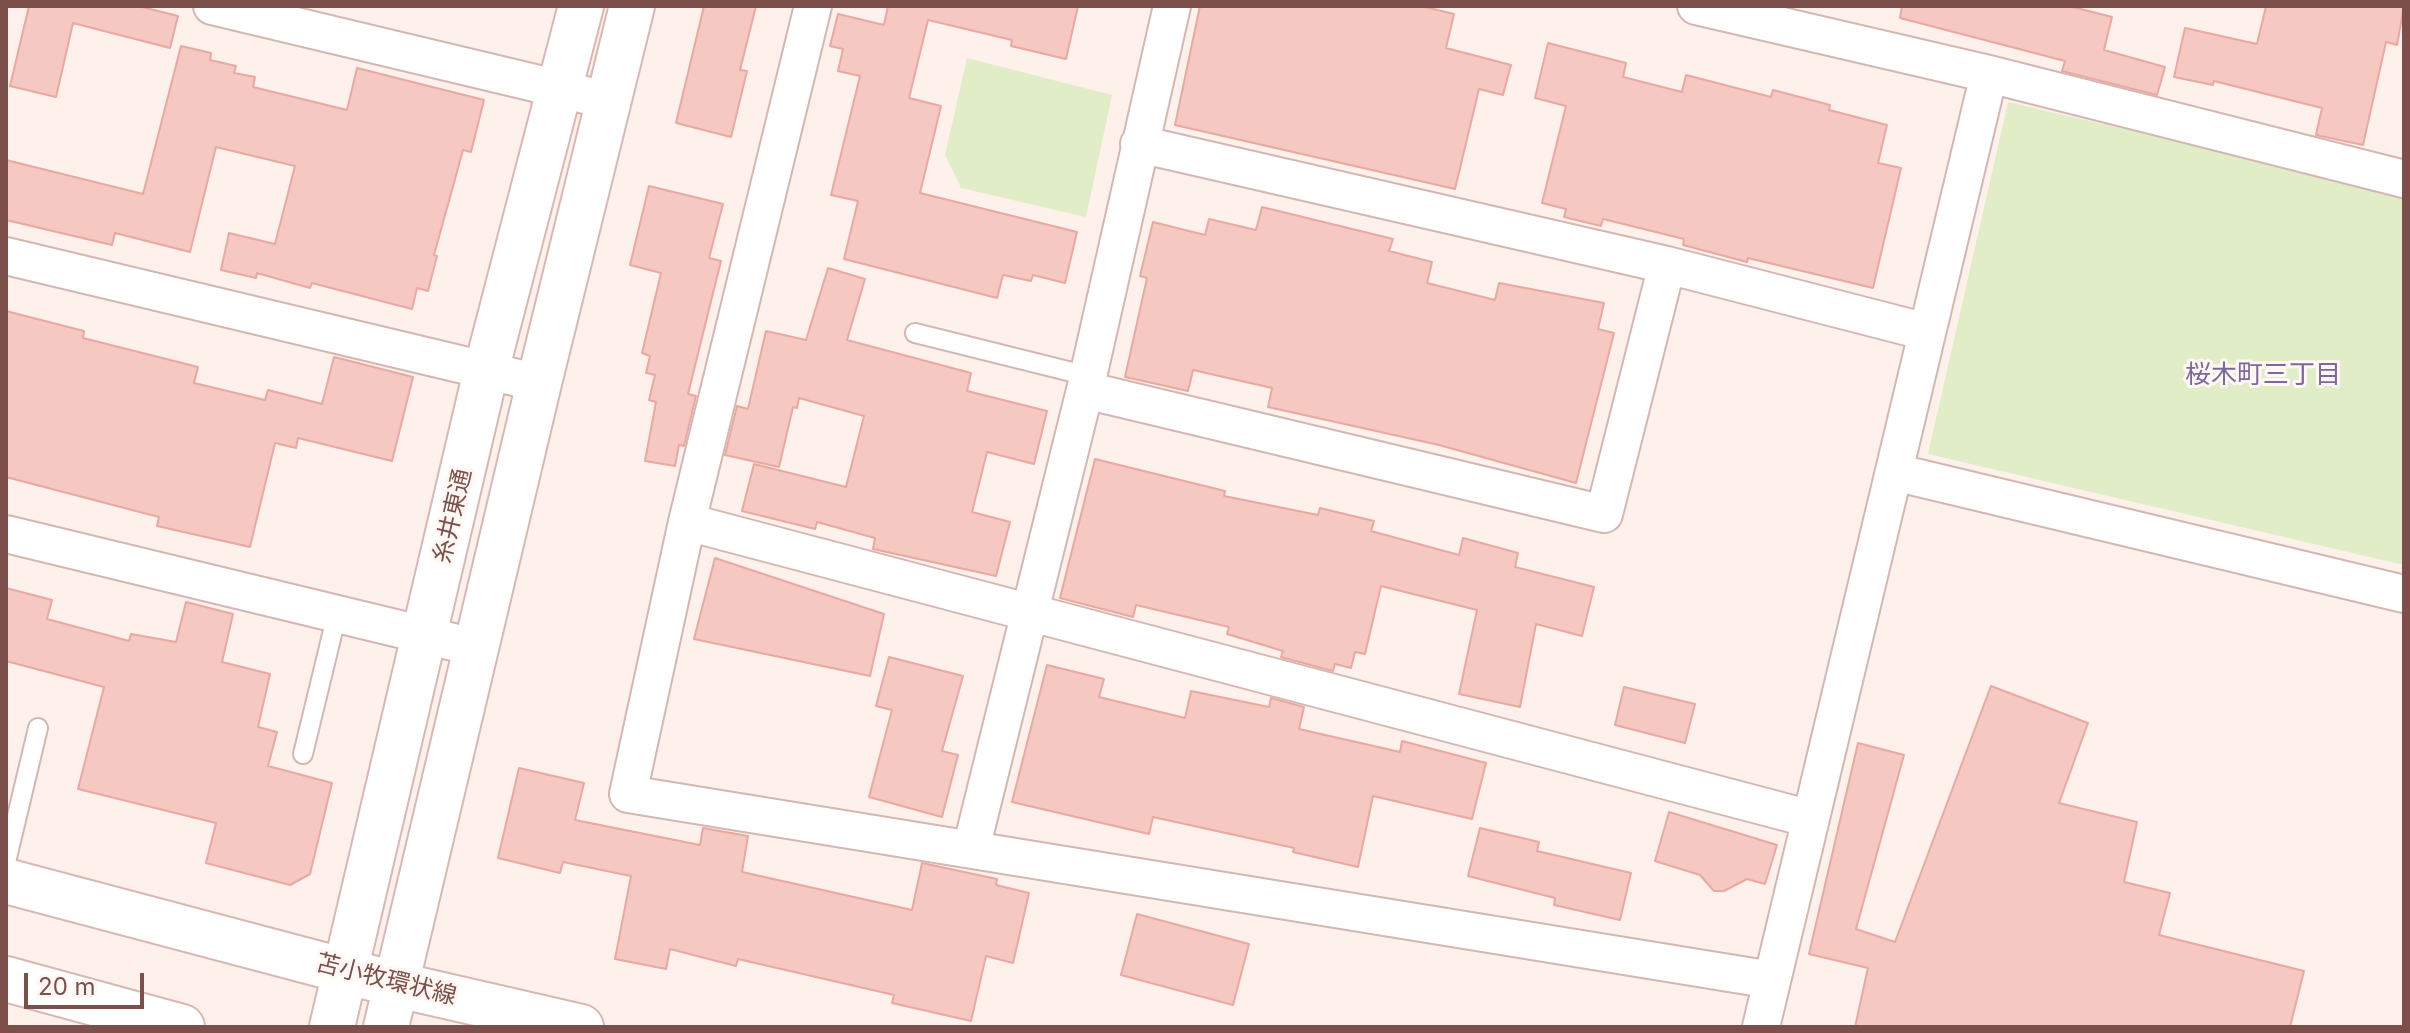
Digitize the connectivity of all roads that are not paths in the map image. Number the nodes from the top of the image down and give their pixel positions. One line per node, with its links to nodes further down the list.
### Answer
1 (212, 6): 7 (street)
2 (581, 6): 9 (street, 糸井東通)
3 (632, 6): 10 (street)
4 (813, 6): 21 (street)
5 (1172, 6): 11 (street)
6 (1696, 6): 8 (street)
7 (298, 16): 9 (street)
8 (1989, 74): 12 (street); 15 (street)
9 (561, 89): 10 (street); 17 (street, 糸井東通)
10 (610, 101): 18 (street)
11 (1139, 144): 14 (street); 19 (street)
12 (2404, 179)
13 (6, 256): 17 (street)
14 (1667, 265): 15 (street); 19 (street)
15 (1927, 332): 20 (street)
16 (915, 333): 19 (lane)
17 (486, 371): 18 (street); 26 (street, 糸井東通)
18 (539, 383): 27 (street)
19 (1086, 383): 24 (street)
20 (1894, 472): 23 (street); 30 (street)
21 (687, 522): 24 (street); 31 (street)
22 (6, 534): 25 (street)
23 (2404, 594)
24 (1027, 613): 30 (street); 31 (street)
25 (337, 614): 26 (street); 29 (lane)
26 (426, 636): 27 (street); 34 (street, 糸井東通)
27 (478, 648): 37 (street)
28 (38, 728): 32 (lane)
29 (303, 754)
30 (1811, 819): 36 (street)
31 (971, 849): 36 (street)
32 (6, 862)
33 (6, 881): 34 (street, 苫小牧環状線)
34 (347, 971): 37 (street, 苫小牧環状線); 39 (street, 糸井東通)
35 (6, 979): 38 (street)
36 (1772, 980): 42 (street)
37 (398, 985): 40 (street); 41 (street, 苫小牧環状線)
38 (182, 1027)
39 (332, 1027)
40 (386, 1027)
41 (581, 1027)
42 (1761, 1027)

